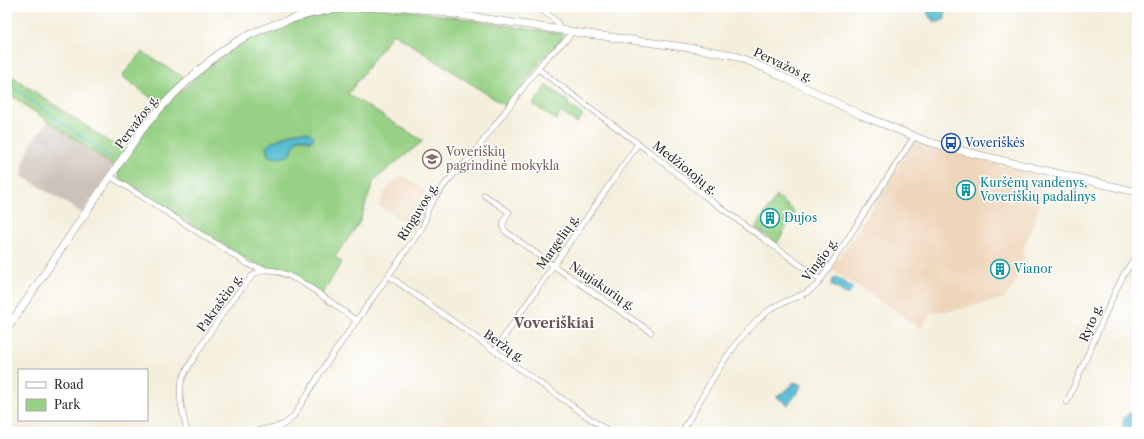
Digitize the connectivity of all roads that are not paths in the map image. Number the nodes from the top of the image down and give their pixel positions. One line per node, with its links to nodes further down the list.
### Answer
1 (347, 7): 9 (main road, Pervažos g.)
2 (407, 7): 4 (main road, Pervažos g.)
3 (538, 7): 4 (street)
4 (558, 30): 5 (main road, Pervažos g.)
5 (571, 32): 6 (street, Ringuvos g.); 7 (main road, Pervažos g.)
6 (538, 69): 8 (street, Medžiotojų g.); 17 (street, Ringuvos g.)
7 (914, 137): 10 (main road, Pervažos g.); 18 (street, Vingio g.)
8 (638, 144): 13 (street, Margelių g.); 18 (street, Medžiotojų g.)
9 (111, 177): 14 (street); 20 (main road, Pervažos g.)
10 (1137, 192)
11 (484, 195): 13 (street, Naujakurių g.)
12 (1137, 255): 23 (street, Ryto g.)
13 (554, 265): 21 (street, Naujakurių g.); 22 (street, Margelių g.)
14 (251, 266): 15 (street); 16 (street)
15 (266, 270): 16 (street, Pakraščio g.); 19 (street)
16 (252, 276): 24 (street, Pakraščio g.)
17 (389, 276): 19 (street, Ringuvos g.); 22 (street, Beržų g.)
18 (821, 280): 27 (street, Vingio g.)
19 (356, 321): 25 (street, Ringuvos g.)
20 (7, 329)
21 (652, 332)
22 (494, 351): 26 (street, Beržų g.)
23 (1067, 402)
24 (187, 432)
25 (253, 432)
26 (609, 432)
27 (682, 432)

